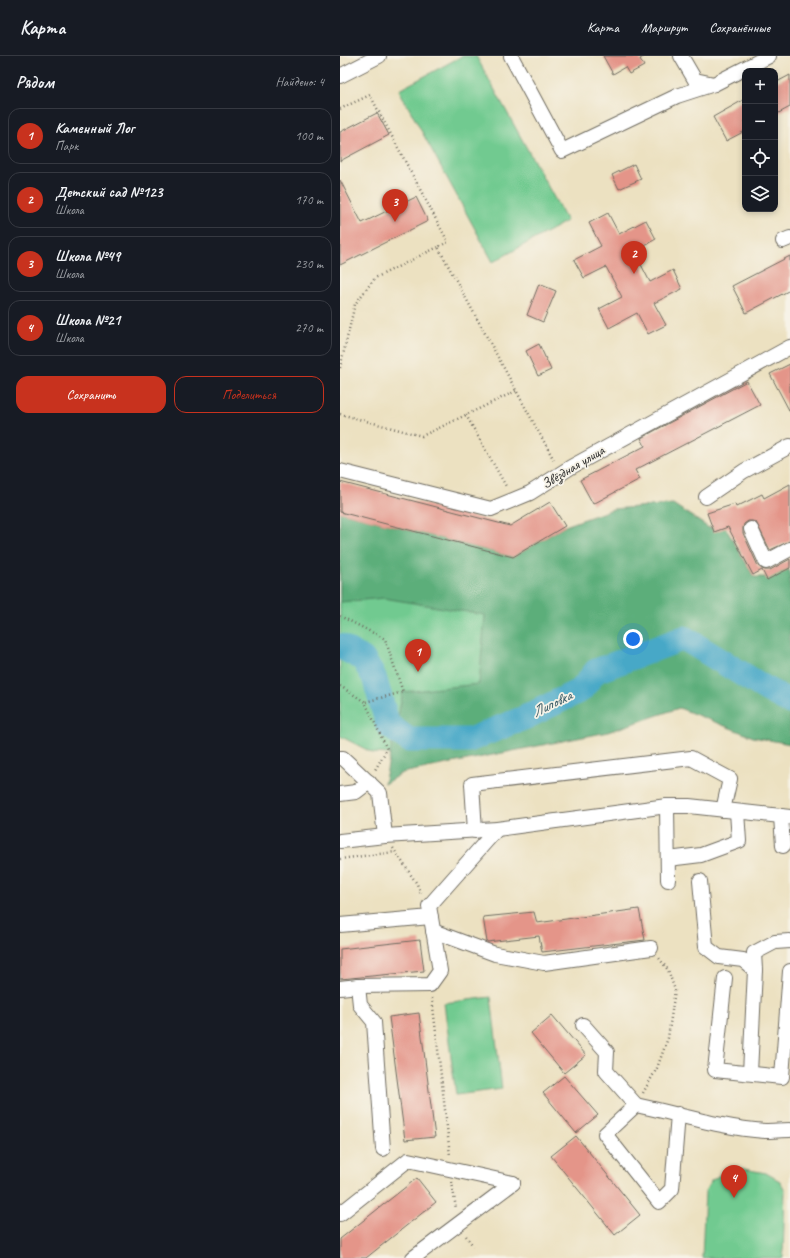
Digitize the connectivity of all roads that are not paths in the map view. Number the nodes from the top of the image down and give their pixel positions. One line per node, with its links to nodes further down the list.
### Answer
1 (379, 56): 5 (street)
2 (510, 56): 6 (street)
3 (681, 56): 6 (street)
4 (769, 56): 6 (street)
5 (340, 76)
6 (714, 84)
7 (790, 347): 9 (street, Звёздная улица)
8 (790, 446): 10 (street)
9 (340, 471)
10 (706, 497)
11 (752, 529): 12 (street)
12 (790, 549)
13 (340, 758): 14 (street)
14 (369, 782): 15 (street); 22 (street)
15 (340, 794)
16 (667, 806): 17 (street); 20 (street); 25 (street)
17 (723, 810): 18 (street); 21 (street)
18 (737, 812): 19 (street); 25 (street)
19 (785, 816): 24 (street)
20 (497, 829): 21 (street); 28 (street)
21 (475, 831): 22 (street)
22 (385, 836): 23 (street)
23 (340, 841)
24 (783, 846)
25 (668, 859): 26 (street)
26 (668, 880)
27 (700, 881): 33 (street)
28 (431, 917): 29 (street); 30 (street)
29 (340, 925)
30 (433, 931): 32 (street); 36 (street)
31 (790, 941): 33 (street)
32 (651, 948)
33 (755, 970): 39 (street)
34 (790, 971): 39 (street)
35 (725, 978): 39 (street)
36 (358, 986): 37 (street); 43 (street)
37 (340, 988)
38 (583, 1025): 40 (street)
39 (750, 1073)
40 (636, 1105): 41 (street); 41 (street)
41 (678, 1114): 42 (street)
42 (790, 1130)
43 (383, 1149)
44 (340, 1214): 45 (street)
45 (413, 1258)

